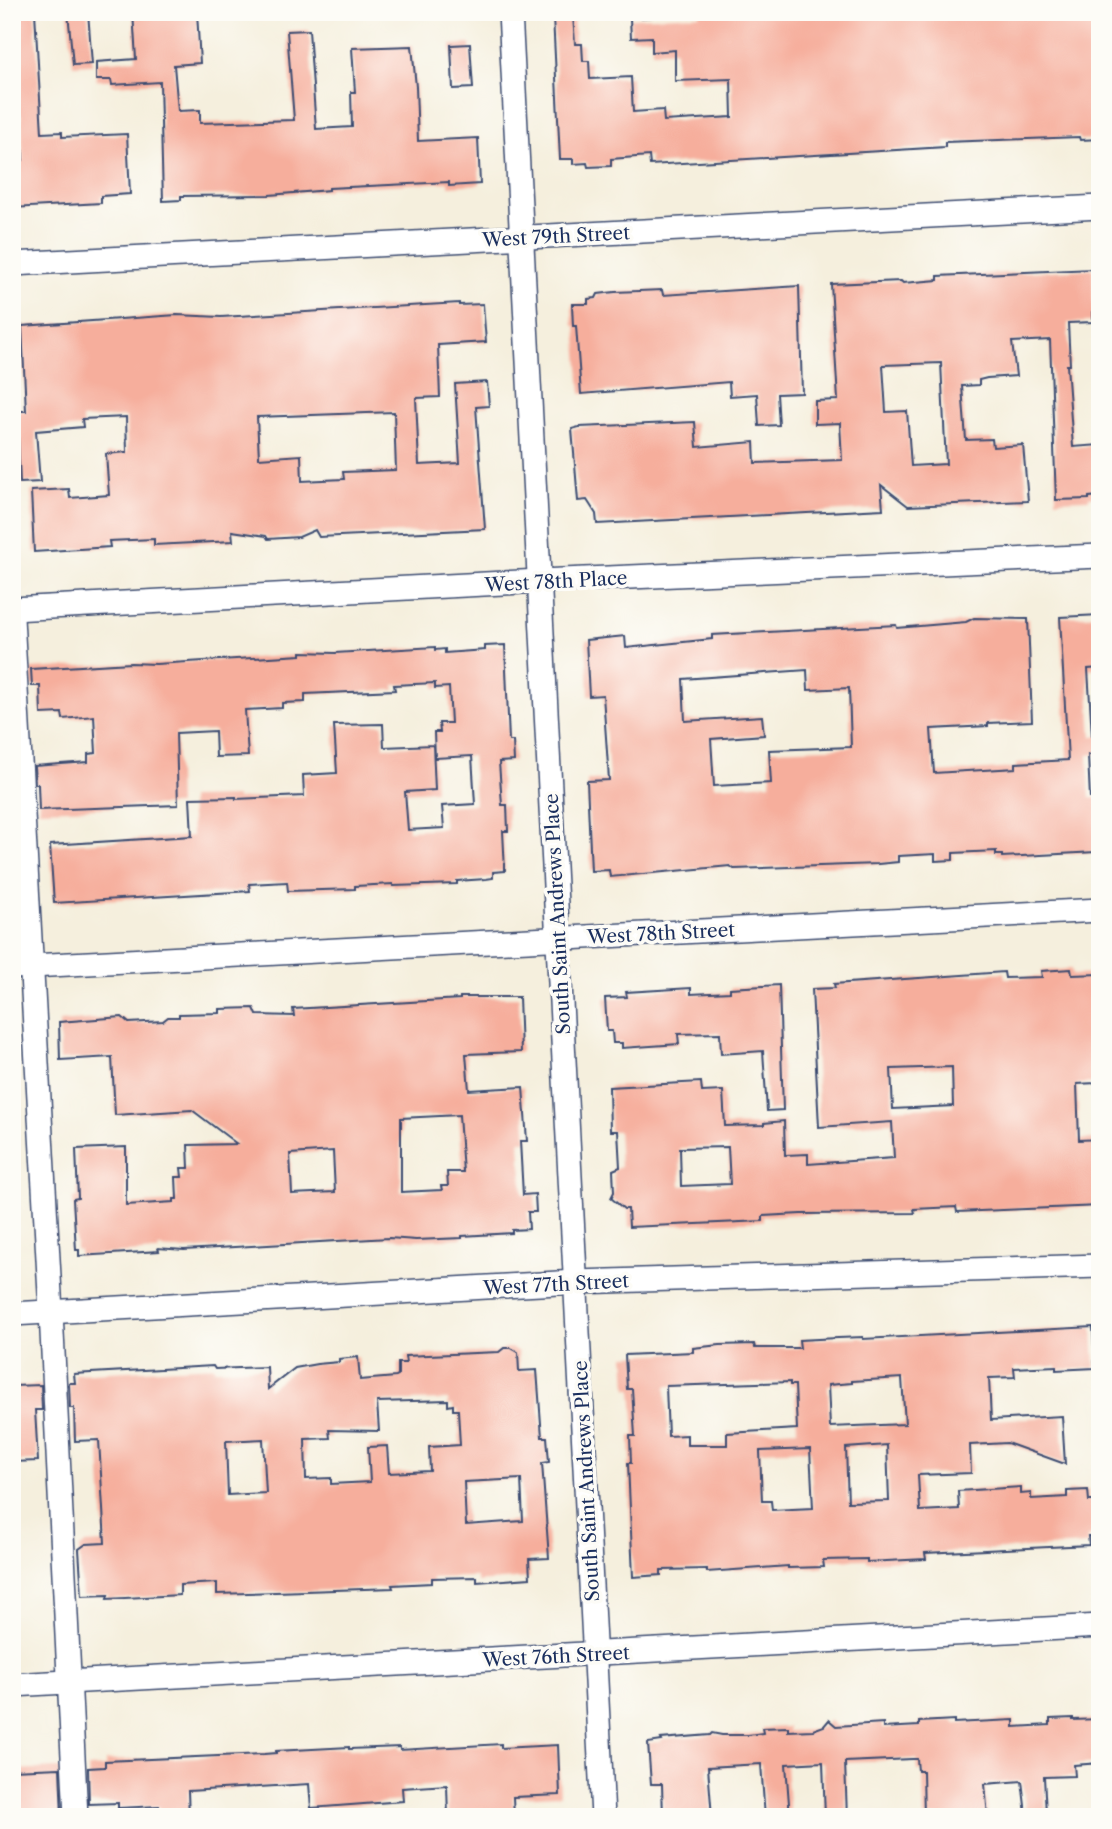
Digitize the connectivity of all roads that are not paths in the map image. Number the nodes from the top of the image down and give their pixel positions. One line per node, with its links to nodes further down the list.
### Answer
1 (510, 12): 3 (street, South Saint Andrews Place)
2 (1100, 207): 3 (street, West 79th Street)
3 (522, 237): 4 (street, West 79th Street); 6 (street, South Saint Andrews Place)
4 (12, 264)
5 (1100, 556): 6 (street, West 78th Place)
6 (540, 581): 7 (street, West 78th Place); 10 (street, South Saint Andrews Place)
7 (12, 609)
8 (12, 618): 11 (street)
9 (1100, 910): 10 (street, West 78th Street)
10 (558, 938): 11 (street, West 78th Street); 13 (street, South Saint Andrews Place)
11 (21, 967): 14 (street)
12 (1100, 1266): 13 (street, West 77th Street)
13 (576, 1282): 14 (street, West 77th Street); 17 (street, South Saint Andrews Place)
14 (51, 1312): 15 (street, West 77th Street); 18 (street)
15 (12, 1314)
16 (1100, 1626): 17 (street, West 76th Street)
17 (594, 1655): 18 (street, West 76th Street); 21 (street, South Saint Andrews Place)
18 (68, 1682): 19 (street, West 76th Street); 20 (street)
19 (12, 1685)
20 (76, 1817)
21 (603, 1817)

